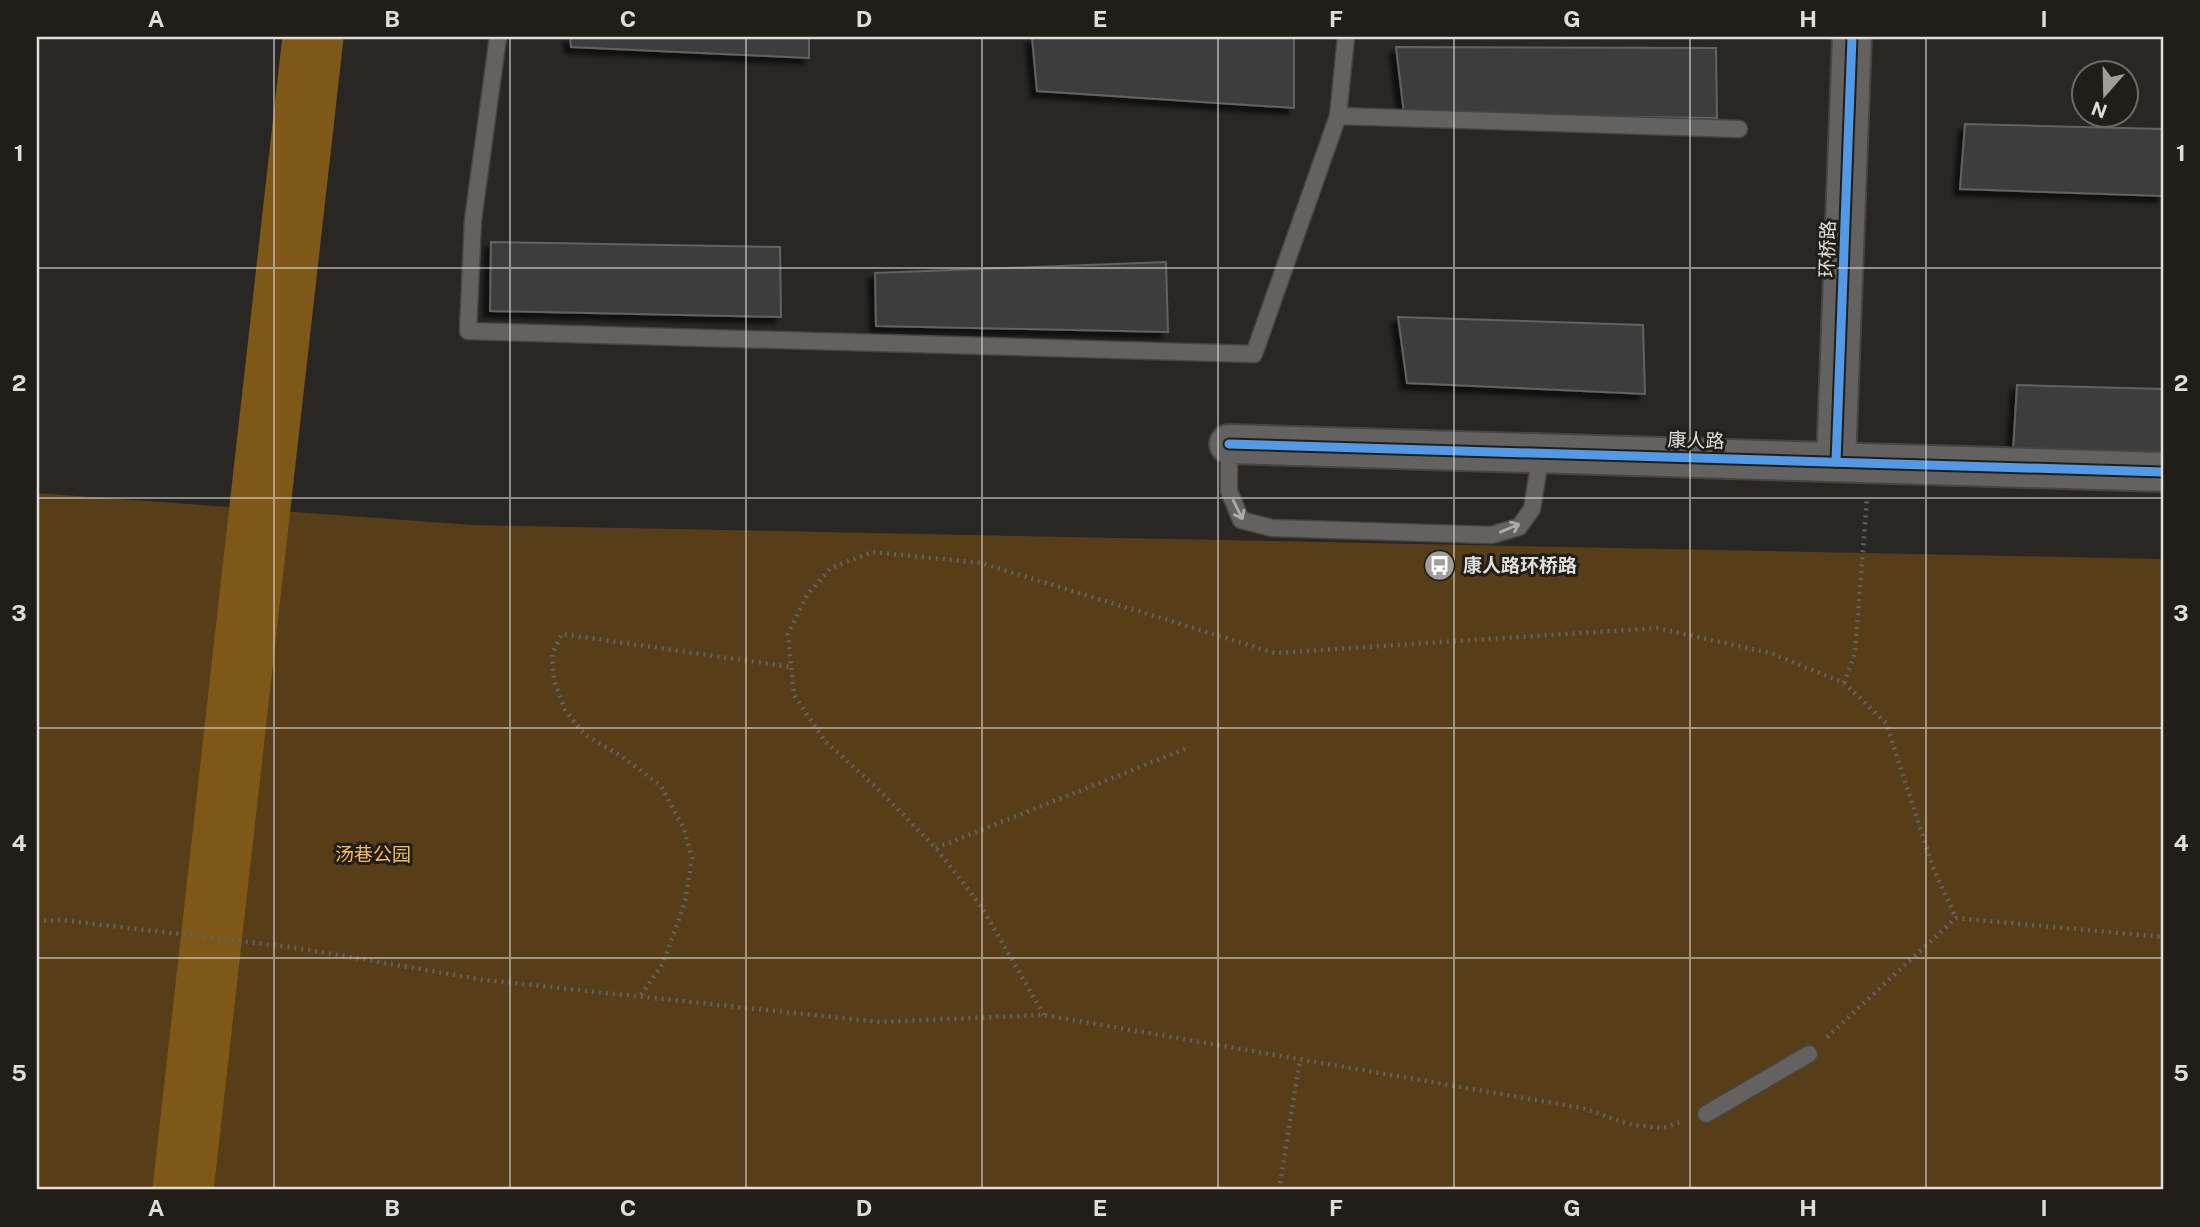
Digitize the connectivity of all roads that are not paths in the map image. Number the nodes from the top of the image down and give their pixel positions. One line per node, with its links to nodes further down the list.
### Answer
1 (498, 37): 4 (lane)
2 (1346, 37): 4 (lane)
3 (1852, 37): 8 (street, 环桥路)
4 (1338, 116): 5 (lane)
5 (1739, 129)
6 (1228, 444): 7 (street, 康人路); 7 (lane, one-way to 7)
7 (1541, 453): 8 (street, 康人路)
8 (1853, 462): 9 (street, 康人路)
9 (2163, 472)
10 (1809, 1054): 11 (lane)
11 (1706, 1114)

